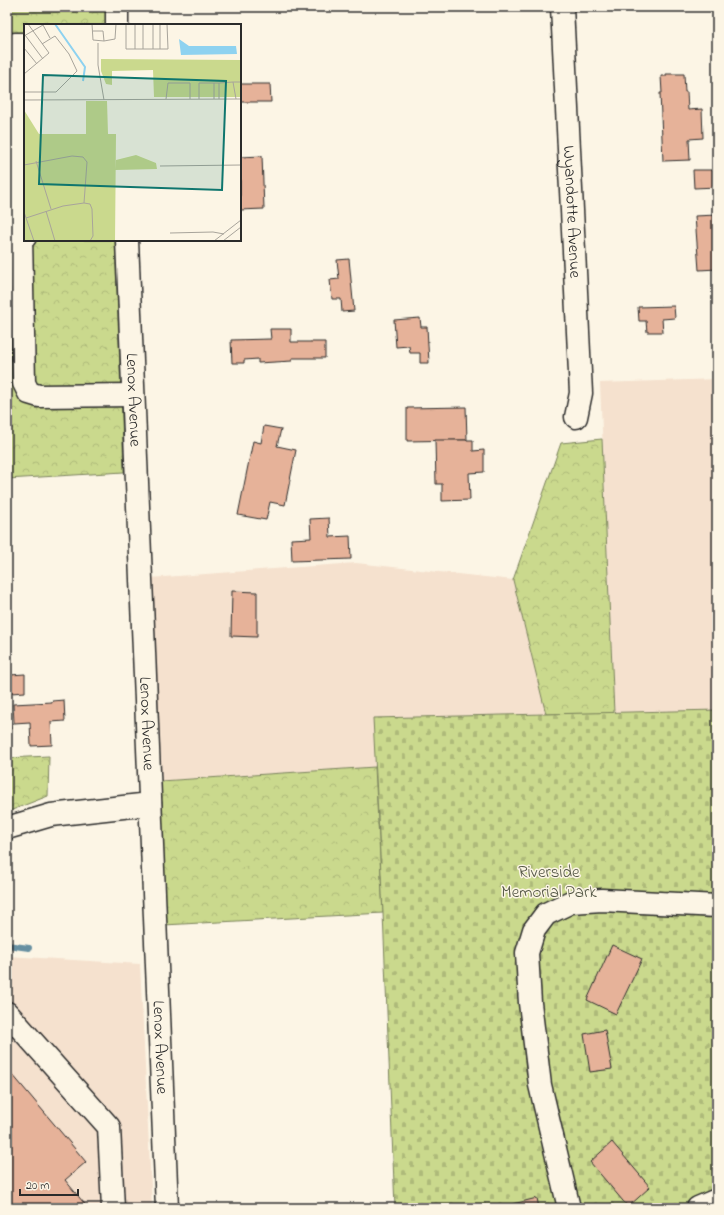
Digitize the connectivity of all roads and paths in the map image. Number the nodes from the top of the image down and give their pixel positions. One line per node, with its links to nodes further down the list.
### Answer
1 (117, 7): 3 (street)
2 (562, 7): 10 (street, Wyandotte Avenue)
3 (117, 24)
4 (16, 39): 5 (street)
5 (20, 77): 6 (street)
6 (22, 179): 7 (street)
7 (23, 237): 9 (street)
8 (127, 241): 9 (street, Lenox Avenue)
9 (133, 394): 11 (street, Lenox Avenue)
10 (576, 417)
11 (150, 804): 12 (street); 17 (street, Lenox Avenue)
12 (7, 828)
13 (717, 906): 18 (street)
14 (7, 1013): 16 (street)
15 (717, 1200): 19 (street)
16 (113, 1208)
17 (167, 1208)
18 (570, 1208)
19 (698, 1208)

